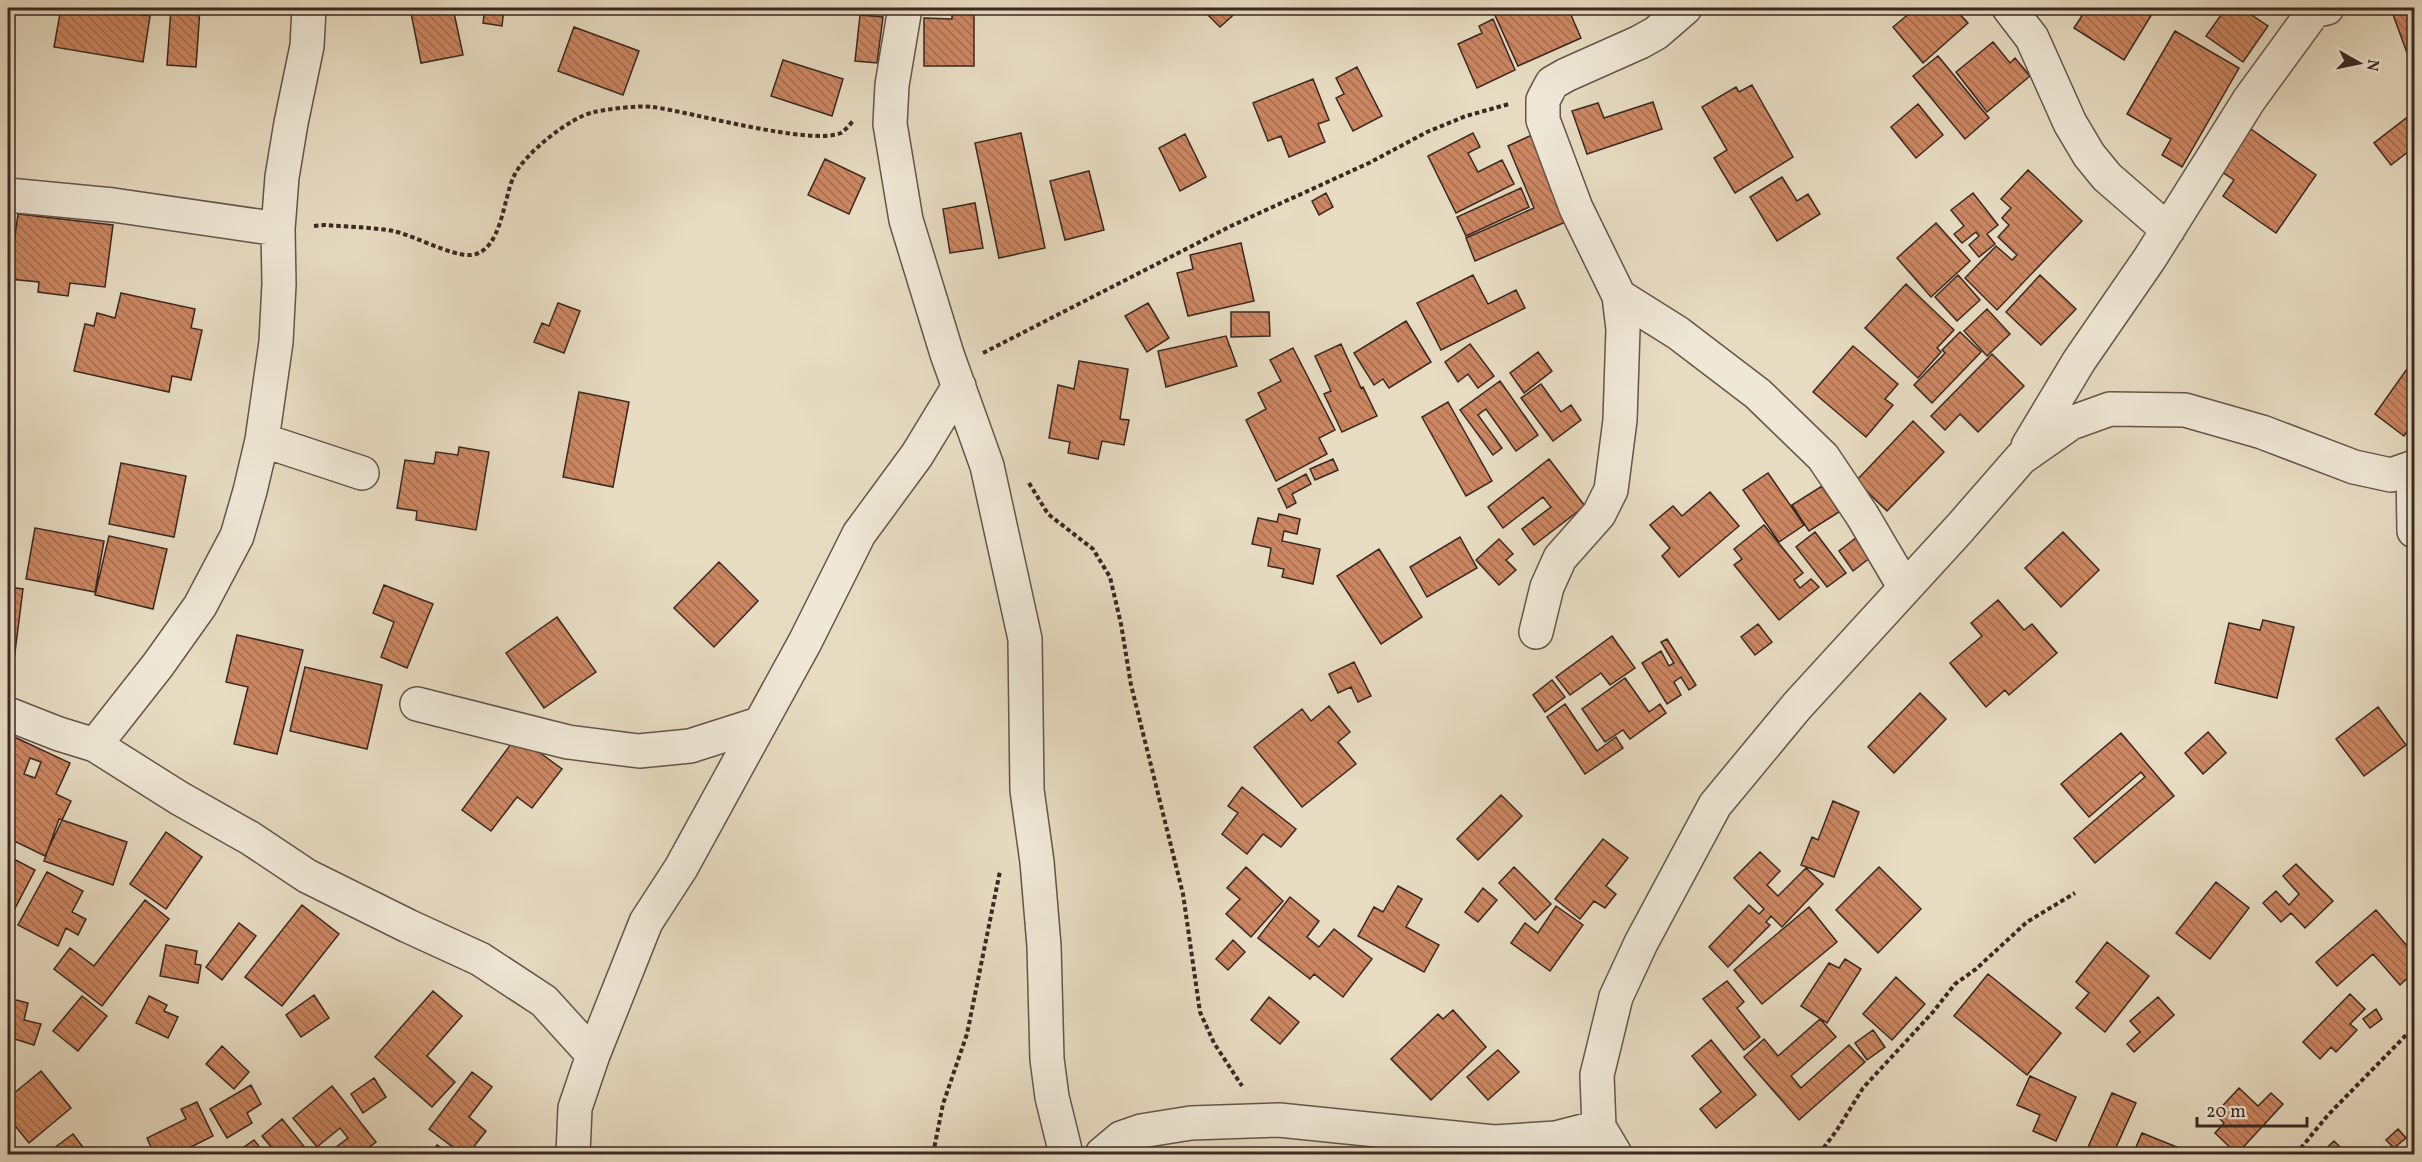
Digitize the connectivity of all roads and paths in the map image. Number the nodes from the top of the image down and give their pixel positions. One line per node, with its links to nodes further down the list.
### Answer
1 (309, 8): 10 (street)
2 (905, 8): 12 (street)
3 (1685, 8): 6 (street)
4 (2009, 8): 9 (street)
5 (2319, 9): 9 (street)
6 (1543, 100): 11 (street); 12 (path)
7 (859, 114): 10 (path)
8 (8, 195): 10 (street)
9 (2168, 230): 14 (street)
10 (279, 234): 13 (street)
11 (1619, 296): 19 (street); 20 (street)
12 (956, 378): 23 (street); 34 (street)
13 (262, 440): 16 (street); 24 (street)
14 (2021, 458): 15 (street); 19 (street)
15 (2414, 468): 18 (street)
16 (362, 473)
17 (1026, 478): 29 (path)
18 (2415, 531)
19 (1905, 588): 30 (street)
20 (1536, 632)
21 (417, 704): 23 (street)
22 (8, 714): 24 (street)
23 (759, 724): 28 (street)
24 (95, 745): 28 (street)
25 (1003, 863): 33 (path)
26 (2075, 893): 36 (path)
27 (2415, 1027): 37 (path)
28 (593, 1055): 32 (street)
29 (1279, 1120): 31 (street); 35 (street)
30 (1607, 1141): 31 (street)
31 (1489, 1148)
32 (573, 1155)
33 (933, 1155)
34 (1066, 1155)
35 (1102, 1155)
36 (1819, 1155)
37 (2296, 1155)

